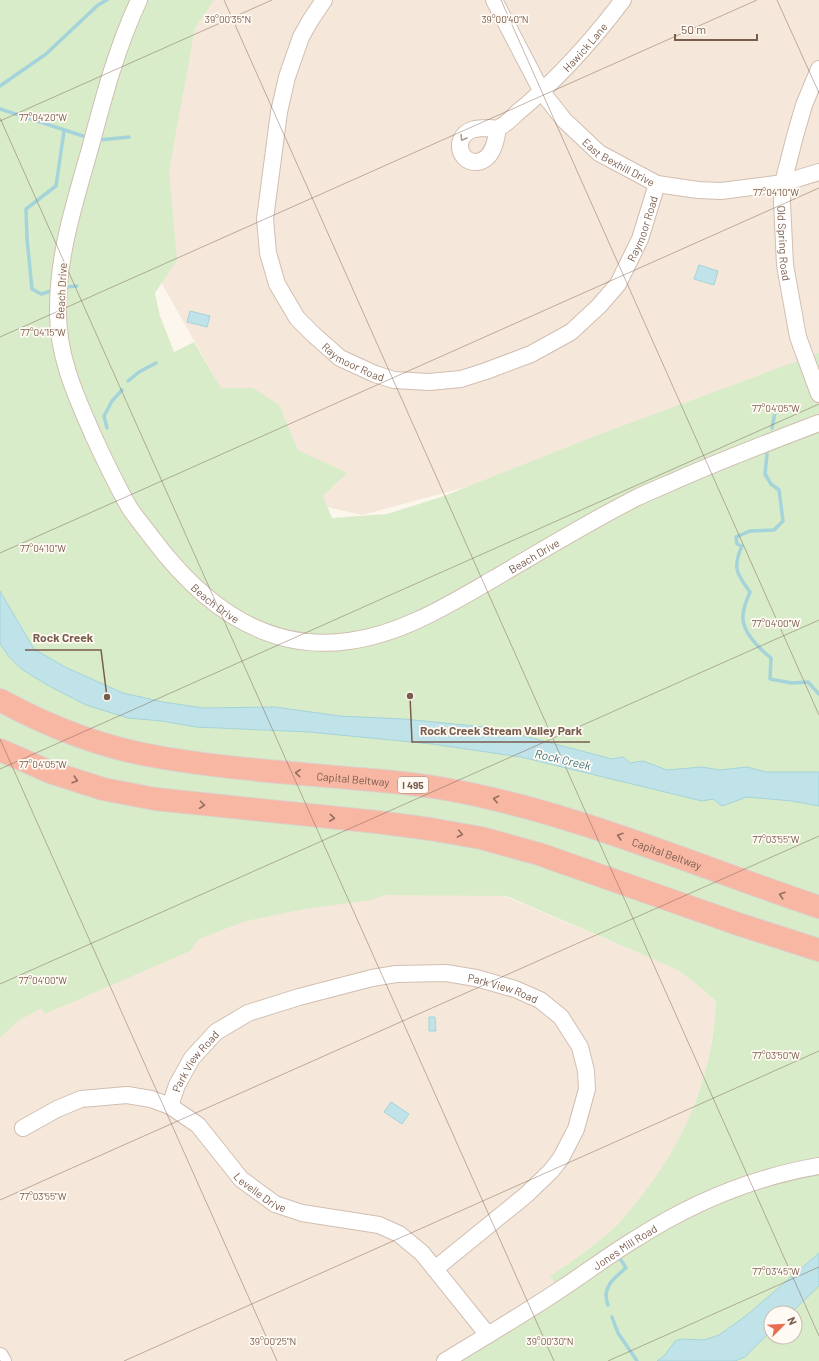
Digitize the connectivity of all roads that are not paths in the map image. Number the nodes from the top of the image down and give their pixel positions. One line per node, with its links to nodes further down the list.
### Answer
1 (139, 0): 12 (street, Beach Drive)
2 (324, 0): 10 (street, Raymoor Road)
3 (494, 0): 6 (street, East Bexhill Drive)
4 (623, 0): 6 (street, Hawick Lane)
5 (819, 69): 9 (street, Old Spring Road)
6 (542, 92): 7 (street, Hawick Lane); 10 (street, East Bexhill Drive)
7 (498, 128)
8 (819, 172): 9 (street, East Bexhill Drive)
9 (783, 183): 10 (street, East Bexhill Drive); 11 (street, Old Spring Road)
10 (657, 184)
11 (819, 394)
12 (819, 423)
13 (0, 700): 15 (highway, Capital Beltway / I 495, one-way to 13)
14 (0, 750): 16 (highway, one-way to 16)
15 (819, 907)
16 (819, 950)
17 (170, 1106): 18 (street, Levelle Drive); 20 (street, Levelle Drive); 20 (street, Park View Road)
18 (23, 1128)
19 (819, 1166): 21 (street, Jones Mill Road)
20 (435, 1269): 21 (street, Levelle Drive)
21 (488, 1335): 24 (street, Jones Mill Road)
22 (0, 1356): 23 (street)
23 (3, 1361)
24 (446, 1361)

